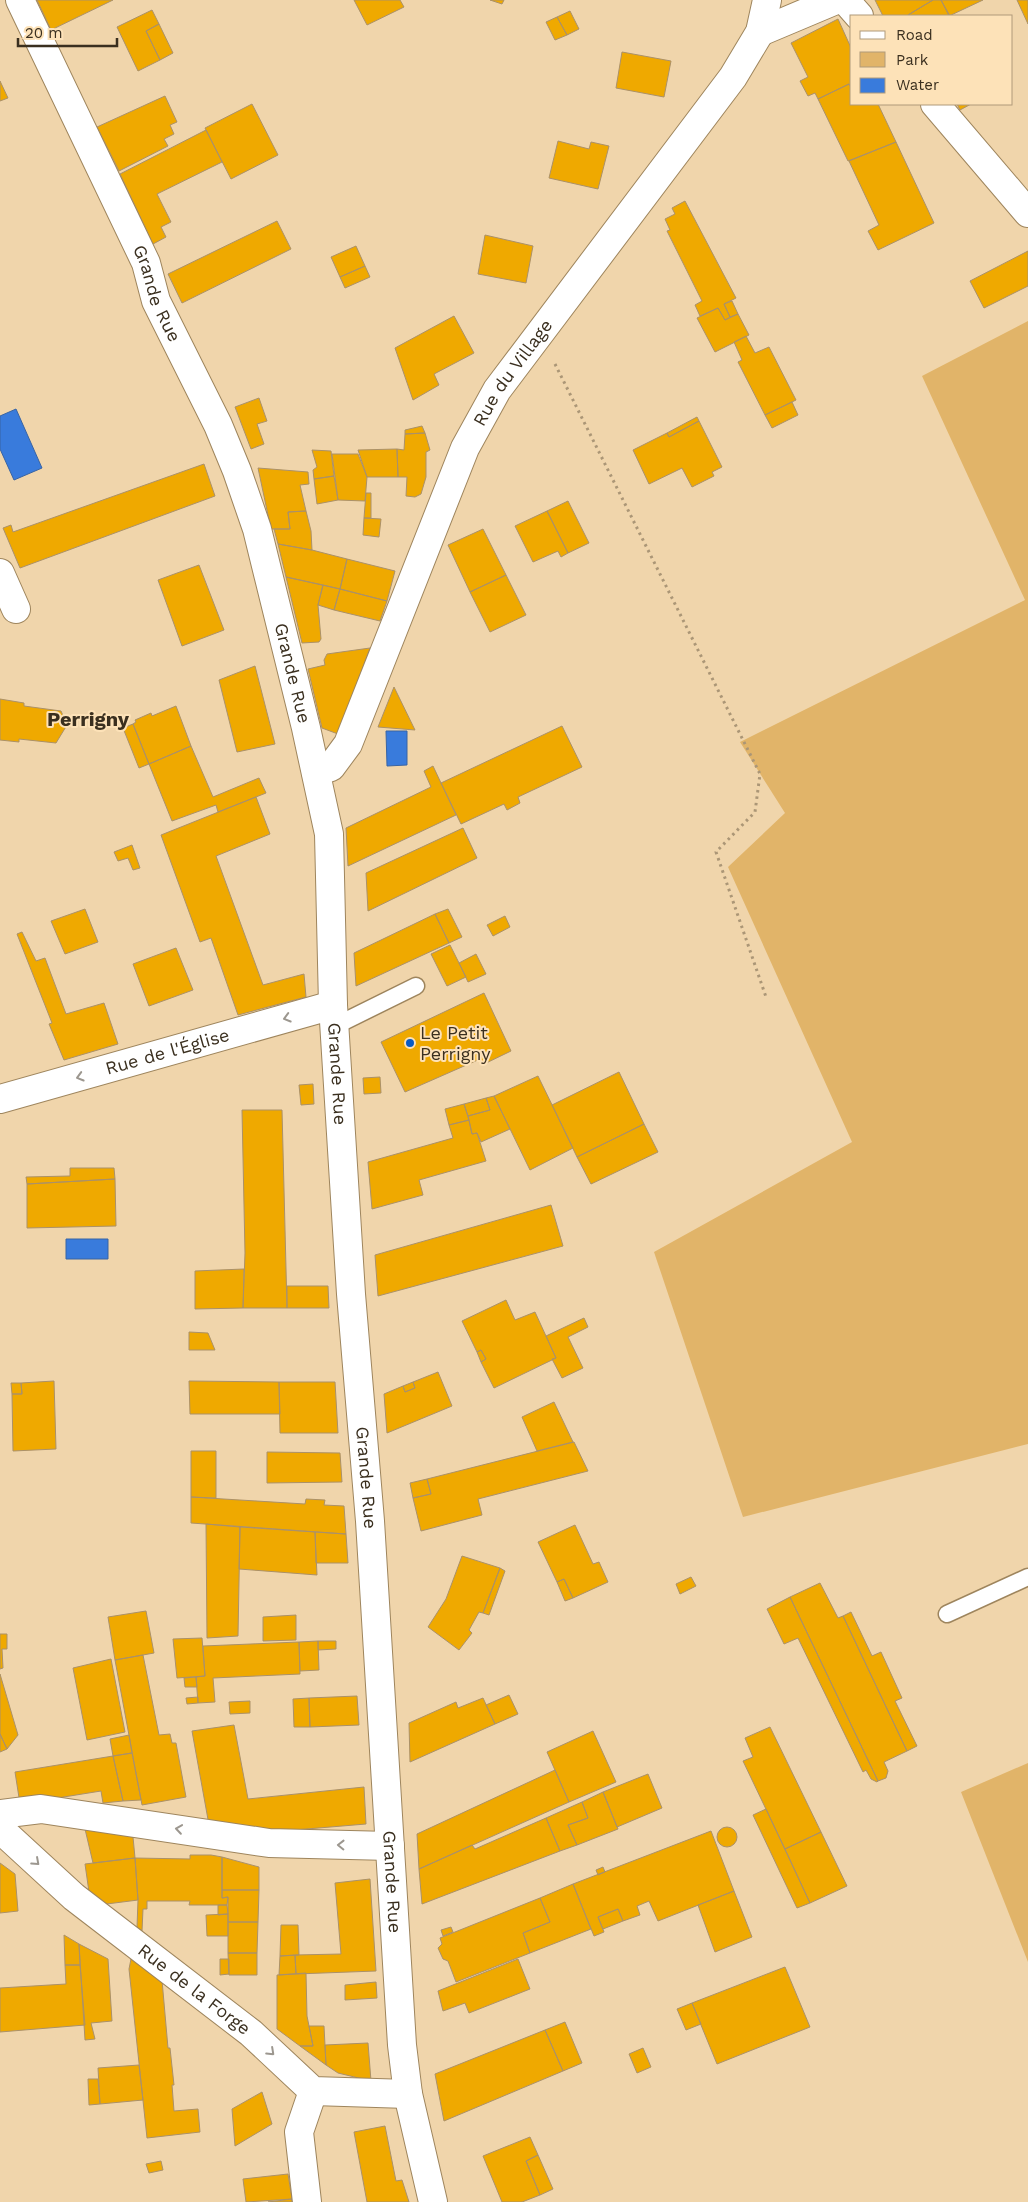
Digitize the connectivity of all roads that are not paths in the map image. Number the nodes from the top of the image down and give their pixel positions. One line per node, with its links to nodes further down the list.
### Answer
1 (20, 0): 11 (street, Grande Rue)
2 (767, 0): 6 (street, Rue du Village)
3 (836, 0): 6 (street)
4 (845, 0): 5 (street)
5 (858, 15)
6 (760, 32): 11 (street, Rue du Village)
7 (936, 105): 8 (street)
8 (1028, 213)
9 (0, 573): 10 (street)
10 (16, 609)
11 (316, 772): 13 (street, Grande Rue)
12 (416, 986): 13 (lane)
13 (334, 1015): 14 (street, Rue de l'Église, one-way to 14); 19 (street, Grande Rue)
14 (0, 1100)
15 (1028, 1577): 16 (lane)
16 (948, 1614)
17 (0, 1814): 19 (street, one-way to 17)
18 (0, 1829): 20 (street, Rue de la Forge, one-way to 20)
19 (390, 1846): 21 (street, Grande Rue)
20 (313, 2091): 21 (street); 22 (street)
21 (408, 2094): 23 (street, Grande Rue)
22 (307, 2202)
23 (433, 2202)

